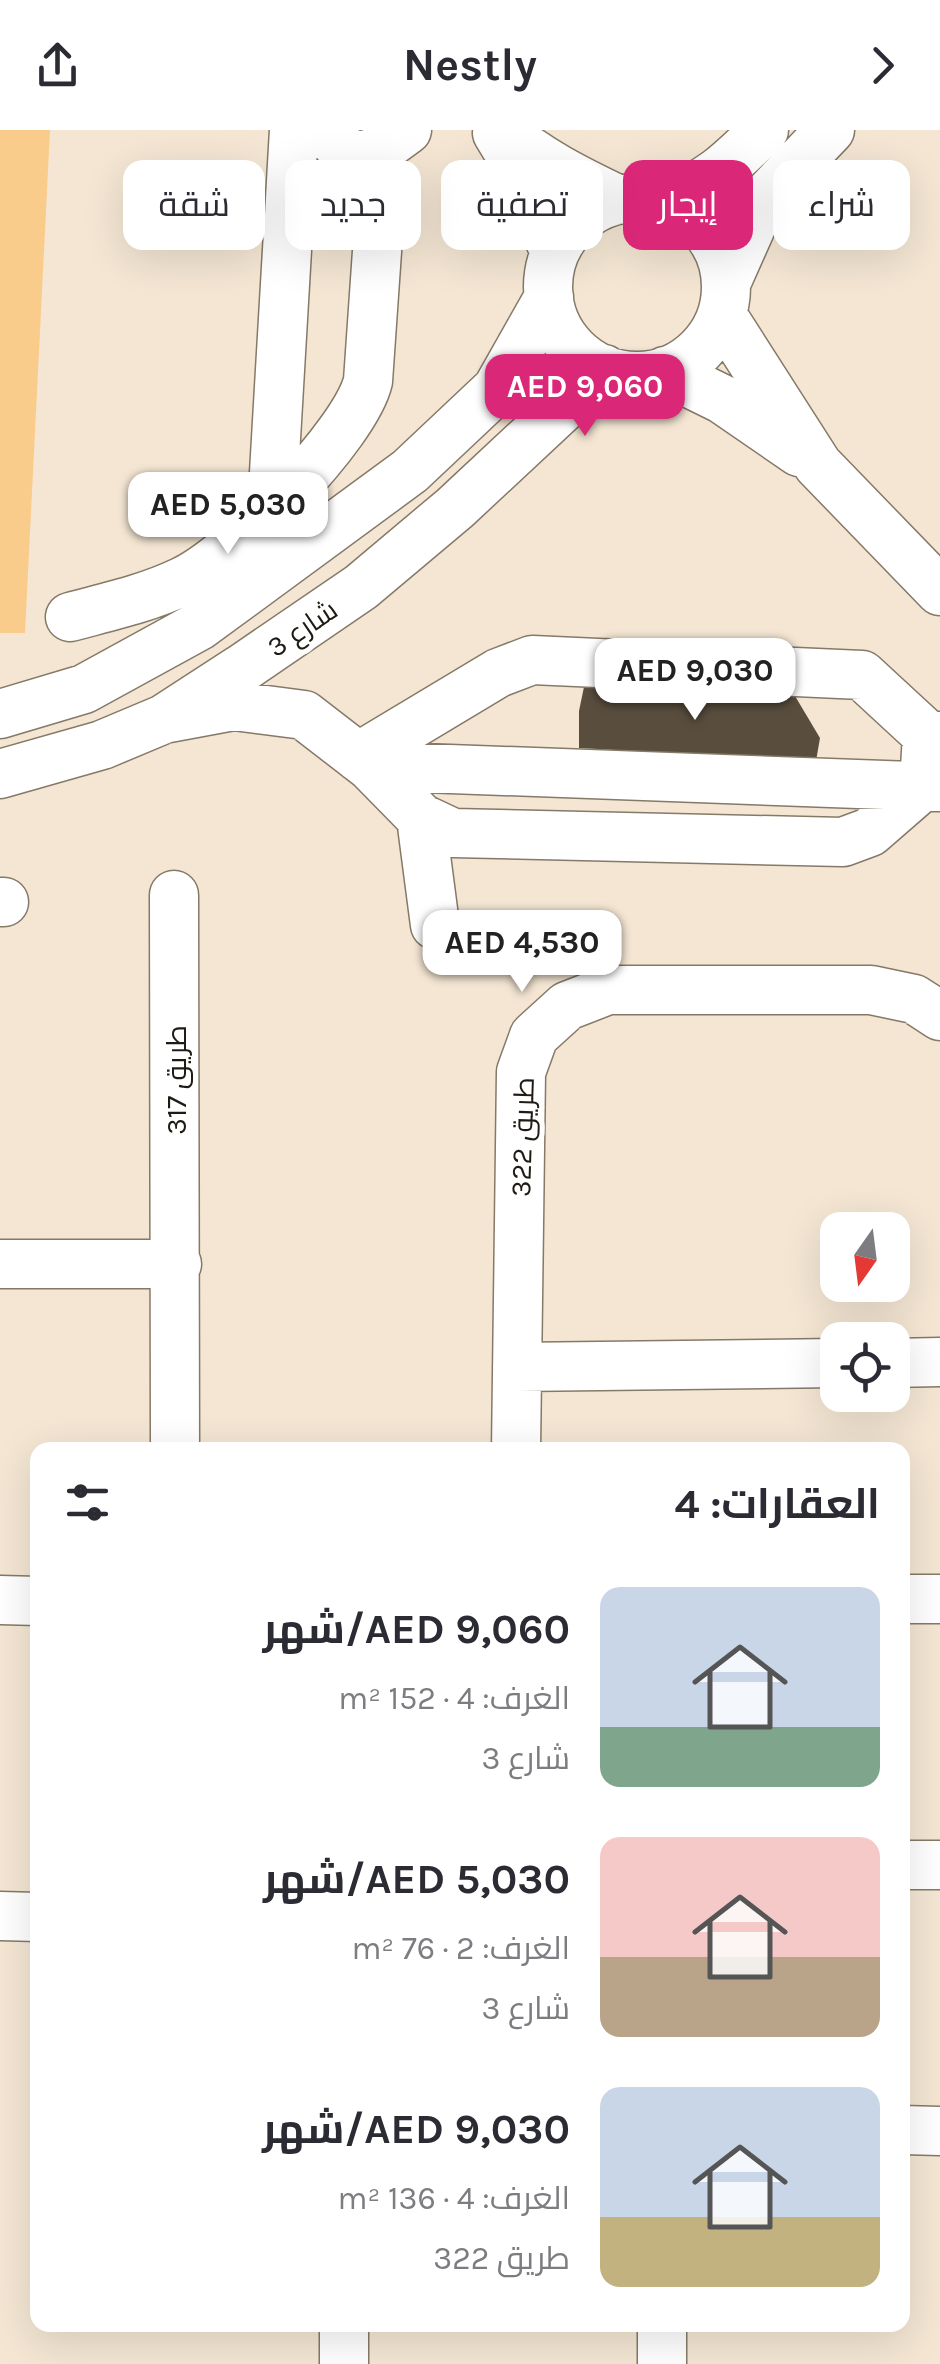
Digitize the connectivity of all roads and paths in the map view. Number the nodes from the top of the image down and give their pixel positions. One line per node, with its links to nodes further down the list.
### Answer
1 (294, 130): 17 (street)
2 (326, 130): 7 (street)
3 (407, 130): 7 (street)
4 (498, 130): 9 (street); 12 (street)
5 (764, 130): 8 (street)
6 (830, 130): 13 (street)
7 (366, 155): 17 (street)
8 (732, 160)
9 (623, 195)
10 (623, 204): 12 (street)
11 (716, 250): 13 (street)
12 (552, 275): 14 (street); 20 (street)
13 (724, 298): 15 (street); 16 (street)
14 (604, 369): 15 (street); 21 (street, شارع 3)
15 (665, 371): 16 (street)
16 (818, 465): 18 (street)
17 (272, 507): 19 (street)
18 (940, 591)
19 (70, 617)
20 (0, 714)
21 (164, 719): 23 (street); 24 (street, شارع 3)
22 (934, 736): 23 (street); 25 (street)
23 (364, 762): 25 (street); 26 (street)
24 (0, 774)
25 (932, 786): 26 (street)
26 (421, 818): 28 (street)
27 (174, 895): 31 (street, طريق 317)
28 (435, 926)
29 (940, 1016): 35 (street, طريق 322)
30 (0, 1264): 31 (street)
31 (177, 1264): 36 (street, طريق 317)
32 (940, 1362): 34 (street)
33 (820, 1363): 35 (street)
34 (910, 1363)
35 (517, 1367): 37 (street, طريق 322)
36 (175, 1442)
37 (516, 1442)
38 (910, 1599): 39 (street)
39 (940, 1599)
40 (0, 1600): 41 (street)
41 (30, 1601)
42 (940, 1865): 43 (street)
43 (910, 1866)
44 (0, 1916): 45 (street)
45 (30, 1917)
46 (910, 2130): 47 (street)
47 (940, 2130)
48 (344, 2332): 50 (street)
49 (662, 2332): 51 (street)
50 (344, 2364)
51 (662, 2364)

